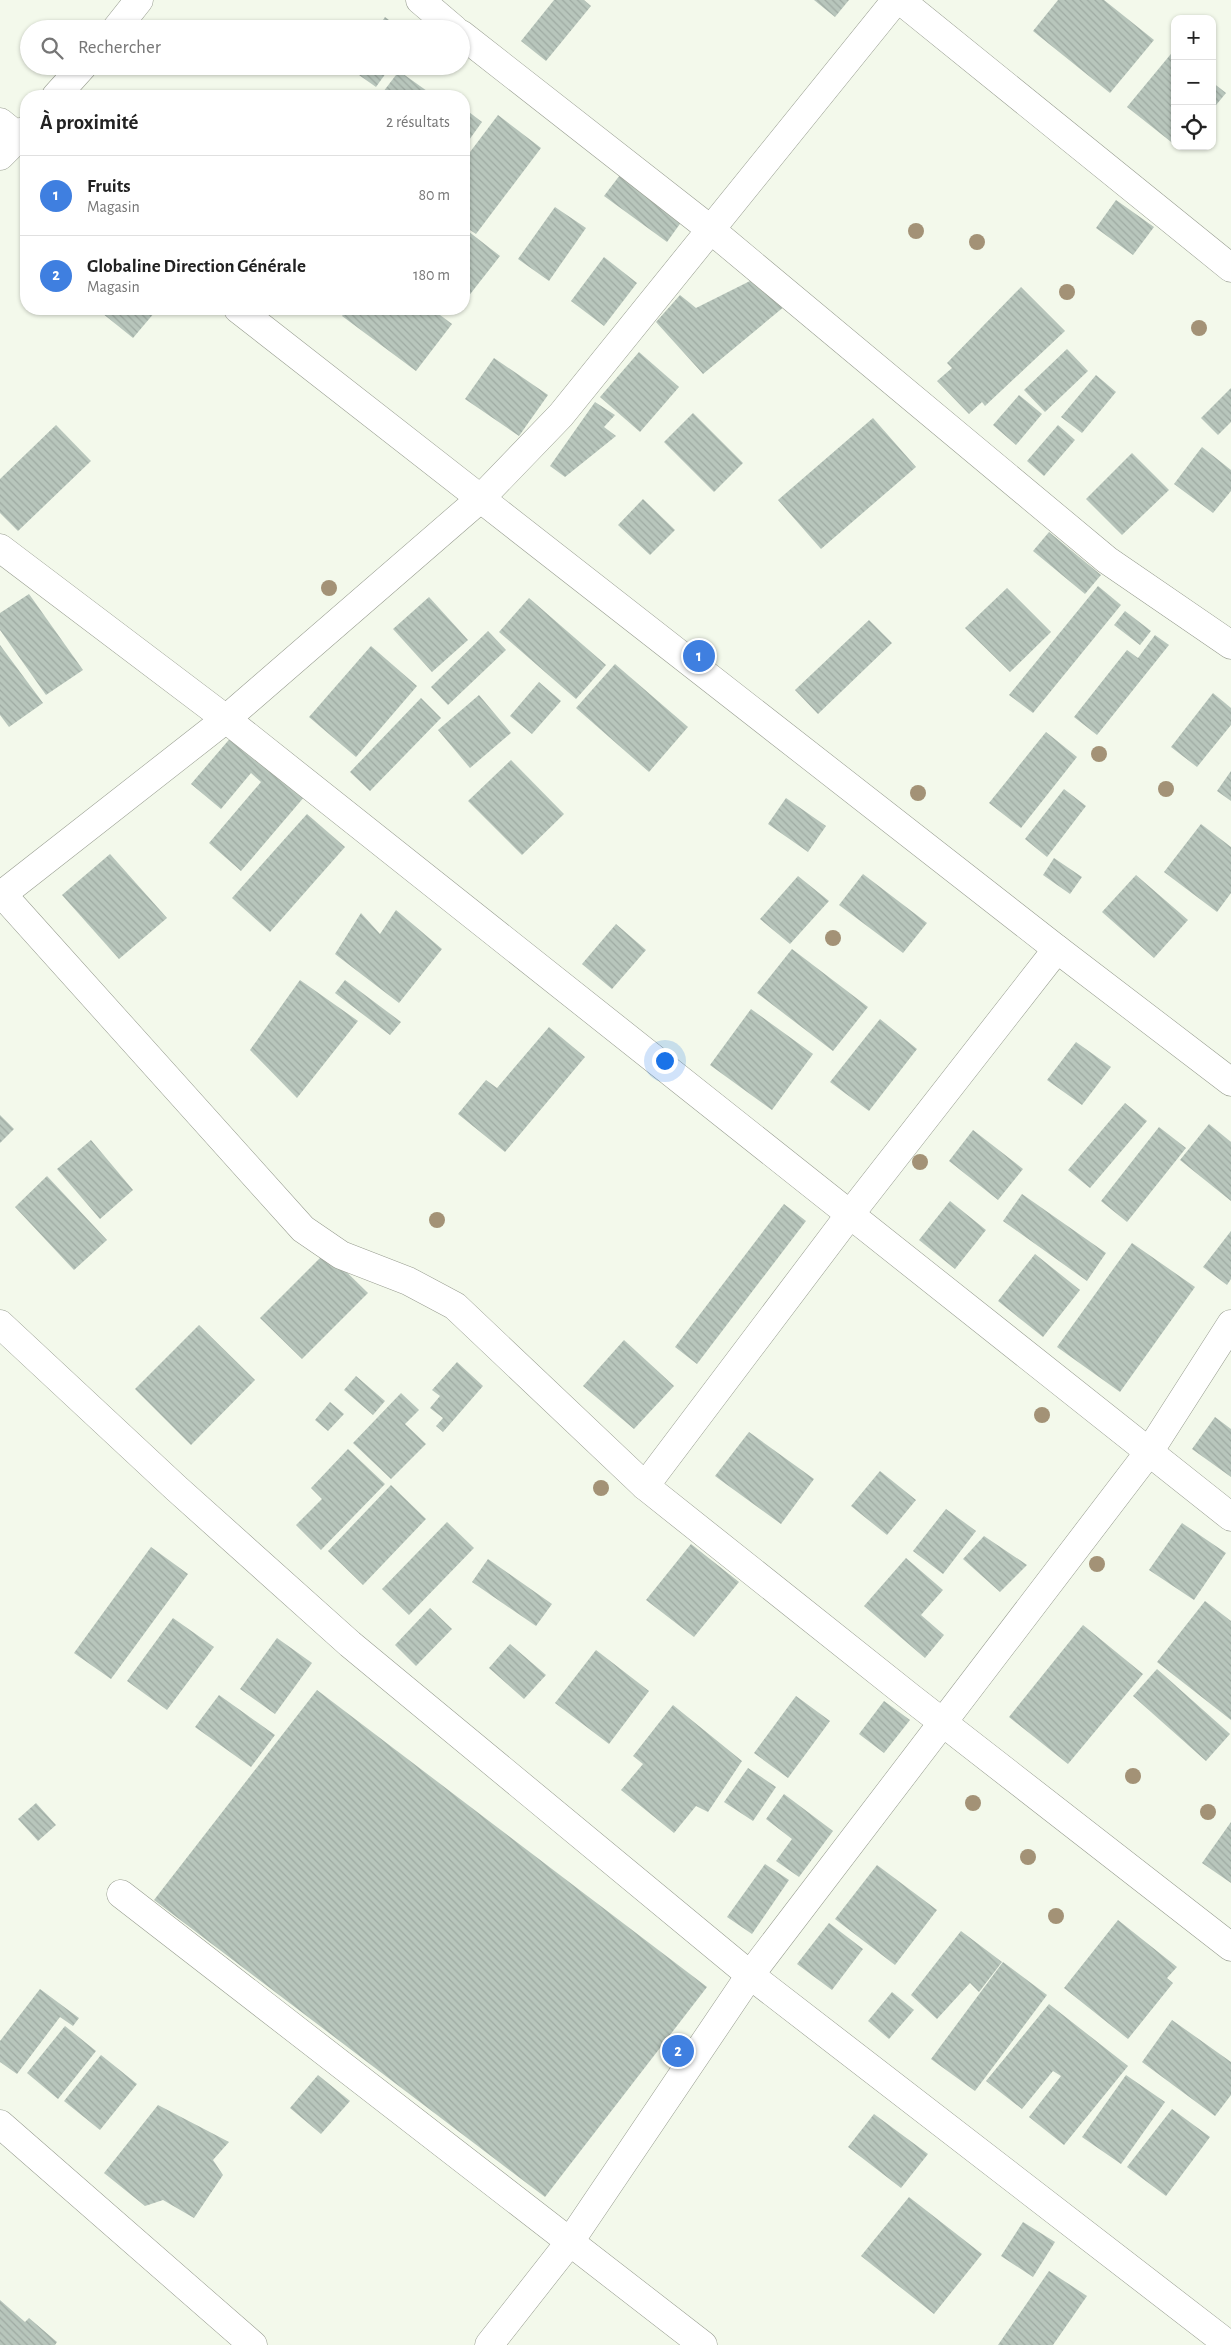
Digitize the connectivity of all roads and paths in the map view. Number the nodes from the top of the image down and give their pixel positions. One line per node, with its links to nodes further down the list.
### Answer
1 (139, 0): 5 (main road)
2 (420, 0): 6 (main road)
3 (896, 0): 12 (main road)
4 (900, 0): 13 (main road)
5 (123, 20)
6 (443, 20)
7 (470, 41): 12 (main road)
8 (75, 75): 9 (main road)
9 (61, 90)
10 (18, 133): 11 (main road)
11 (0, 156)
12 (710, 229): 15 (main road); 17 (main road)
13 (1231, 268)
14 (246, 315): 15 (main road)
15 (480, 498): 18 (main road); 20 (main road)
16 (0, 548): 18 (main road)
17 (1231, 645)
18 (226, 718): 19 (main road); 22 (main road)
19 (1, 895): 26 (main road)
20 (1057, 949): 21 (main road); 22 (main road)
21 (1231, 1082)
22 (851, 1213): 25 (main road); 26 (main road)
23 (0, 1324): 31 (main road)
24 (1231, 1324): 25 (main road)
25 (1149, 1452): 27 (main road); 28 (main road)
26 (645, 1486): 28 (main road)
27 (1231, 1517)
28 (944, 1723): 30 (main road); 31 (main road)
29 (121, 1894): 33 (main road)
30 (1231, 1947)
31 (750, 1976): 33 (main road); 37 (main road)
32 (0, 2124): 34 (main road)
33 (569, 2243): 35 (main road); 36 (main road)
34 (253, 2345)
35 (489, 2345)
36 (703, 2345)
37 (1229, 2345)

